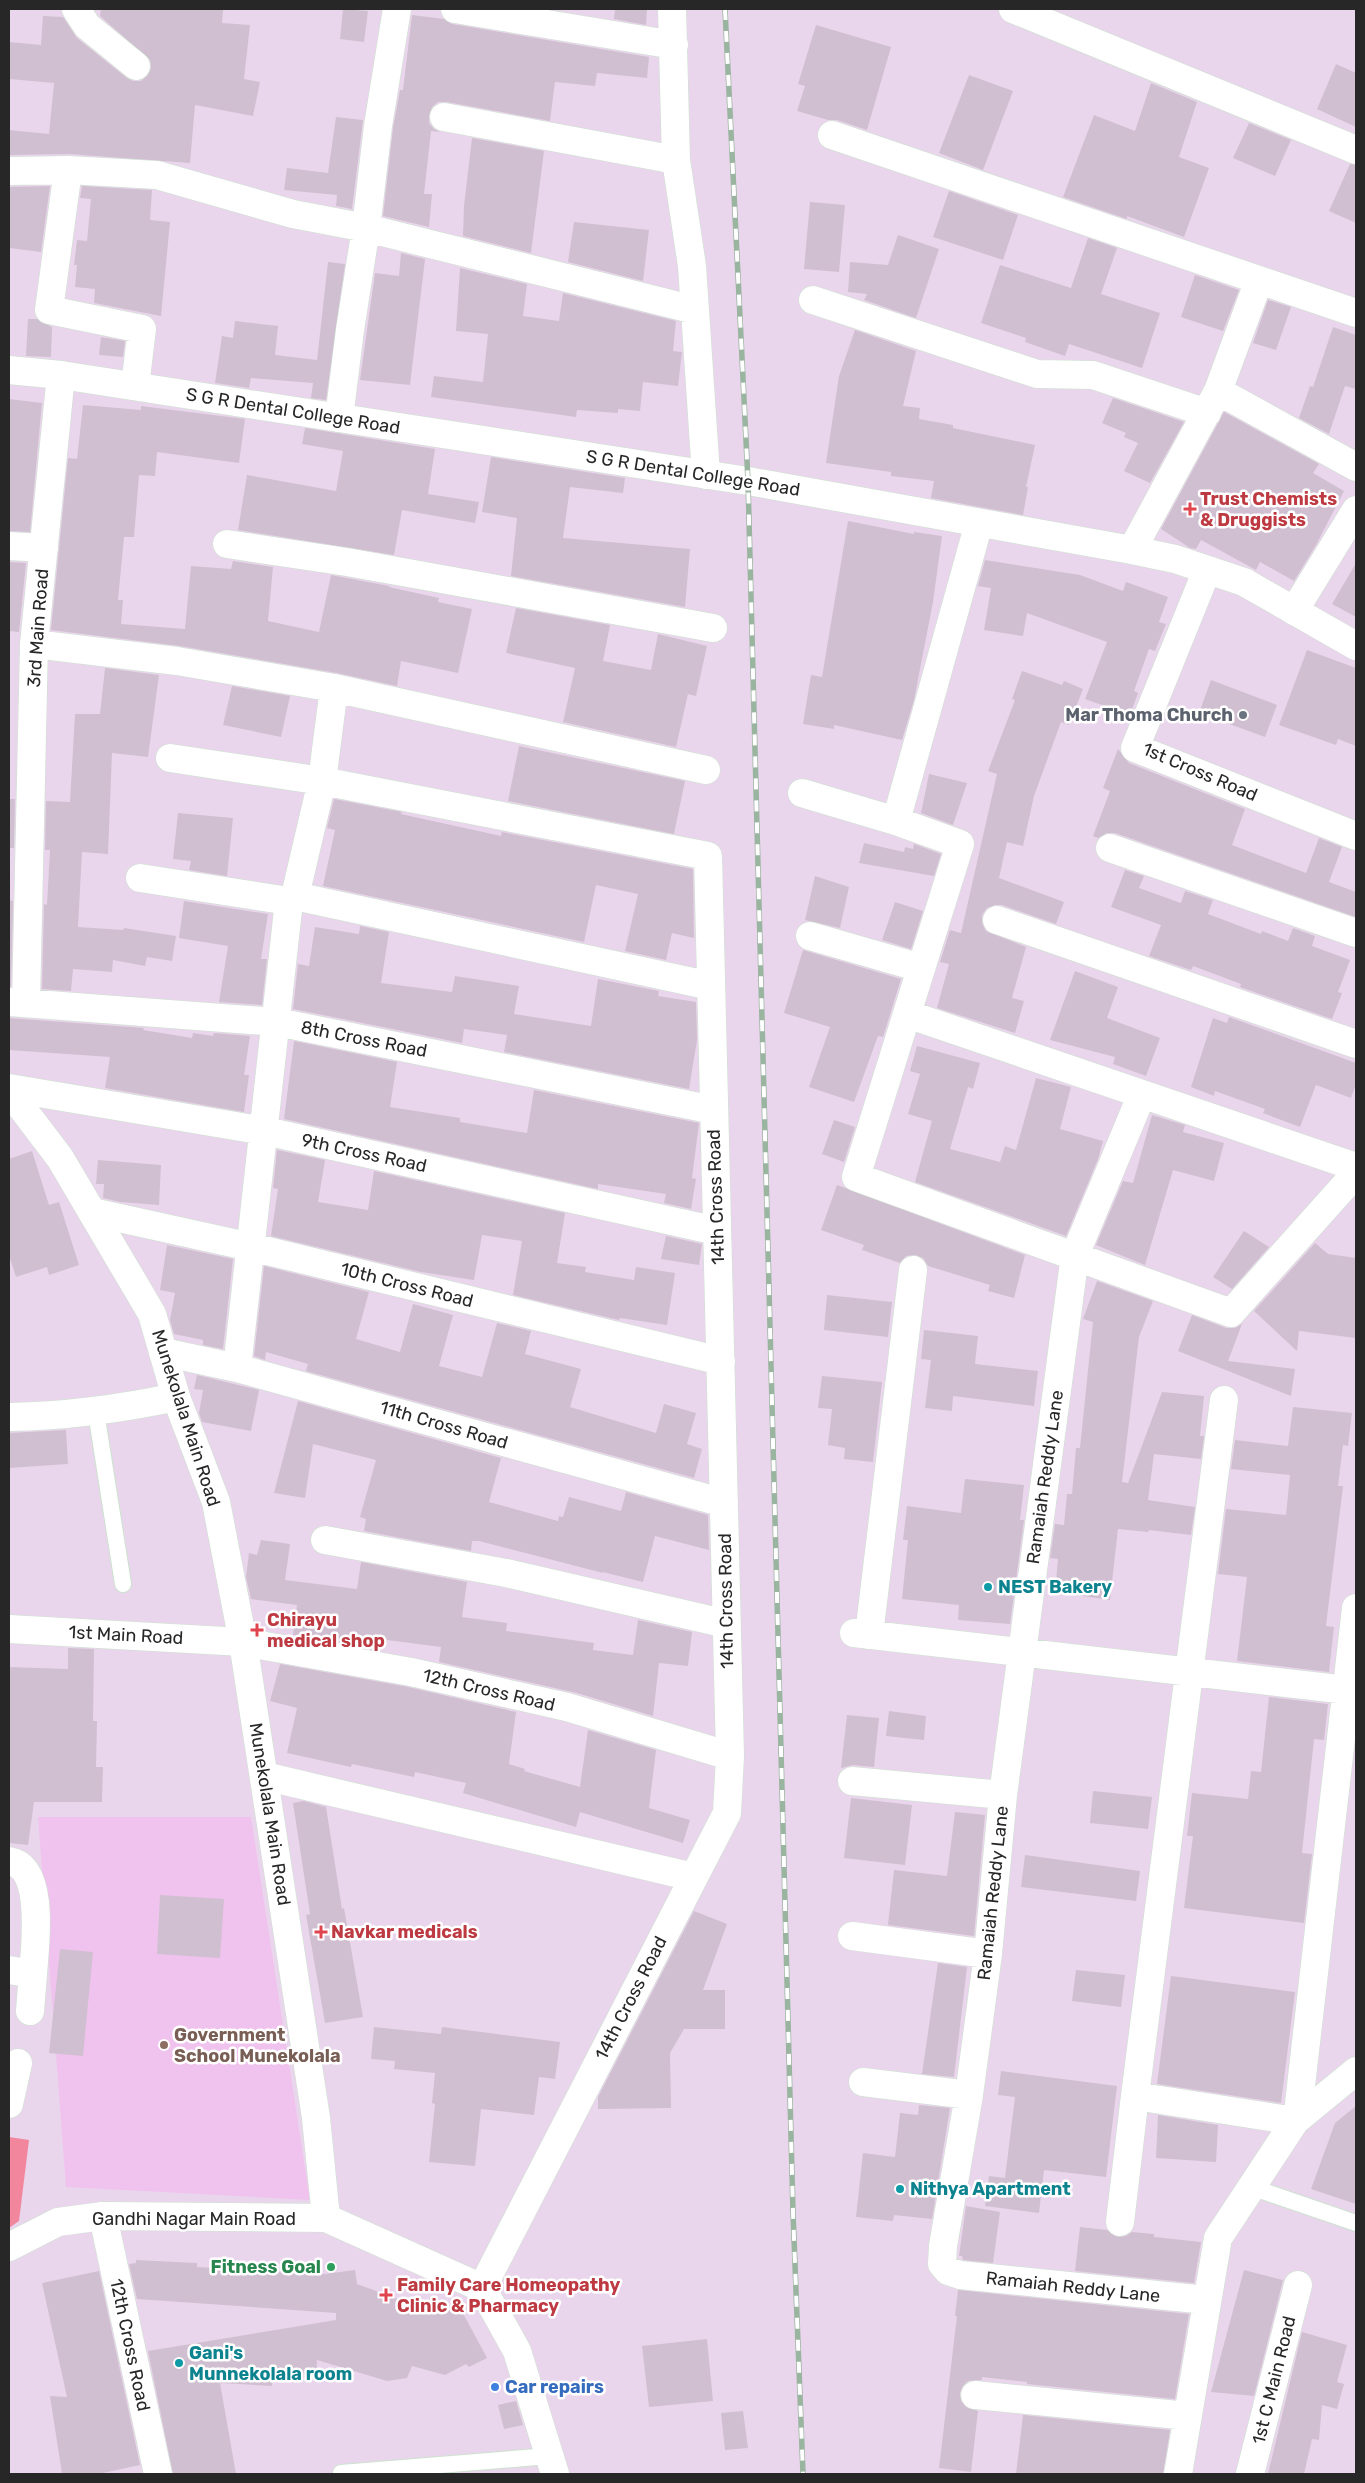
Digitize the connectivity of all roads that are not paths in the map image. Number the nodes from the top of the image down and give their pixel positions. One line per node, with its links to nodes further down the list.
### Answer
1 (76, 9): 7 (street)
2 (397, 9): 14 (street)
3 (455, 9): 6 (street)
4 (672, 9): 6 (street)
5 (1013, 9): 10 (street)
6 (674, 45): 11 (street)
7 (136, 66)
8 (444, 117): 11 (street)
9 (832, 135): 15 (street)
10 (1356, 150)
11 (676, 160): 17 (street)
12 (68, 170): 13 (street); 14 (street); 21 (street)
13 (9, 171)
14 (366, 228): 17 (street); 23 (street)
15 (1259, 280): 18 (street); 22 (street)
16 (813, 300): 22 (street)
17 (695, 310): 25 (street)
18 (1356, 313)
19 (9, 370): 20 (street, S G R Dental College Road)
20 (61, 375): 21 (street, S G R Dental College Road); 30 (street, 3rd Main Road)
21 (135, 386): 23 (street, S G R Dental College Road)
22 (1213, 402): 24 (street); 31 (street)
23 (339, 418): 25 (street, S G R Dental College Road)
24 (1356, 467)
25 (706, 476): 27 (street, S G R Dental College Road)
26 (1356, 510): 33 (street)
27 (979, 523): 31 (street, S G R Dental College Road); 43 (street)
28 (227, 544): 34 (street)
29 (9, 546): 30 (street)
30 (44, 548): 35 (street, 3rd Main Road)
31 (1132, 550): 32 (street, S G R Dental College Road)
32 (1207, 570): 33 (street, S G R Dental College Road); 44 (street, 1st Cross Road)
33 (1294, 611): 36 (street, S G R Dental College Road)
34 (713, 628)
35 (34, 644): 37 (street); 38 (street, 3rd Main Road)
36 (1356, 646)
37 (334, 688): 40 (street); 41 (street)
38 (21, 720): 47 (street, 3rd Main Road)
39 (170, 758): 41 (street)
40 (706, 770)
41 (322, 781): 48 (street); 53 (street, 14th Cross Road)
42 (802, 794): 43 (street)
43 (896, 820): 52 (street)
44 (1356, 836)
45 (1110, 848): 50 (street)
46 (140, 878): 48 (street)
47 (19, 881): 54 (street, 3rd Main Road)
48 (292, 899): 53 (street); 56 (street)
49 (997, 920): 57 (street)
50 (1356, 933)
51 (810, 936): 52 (street)
52 (921, 968): 55 (street)
53 (711, 986): 60 (street, 14th Cross Road)
54 (18, 1002): 56 (street, 8th Cross Road)
55 (907, 1014): 59 (street); 67 (street)
56 (278, 1022): 60 (street, 8th Cross Road); 61 (street)
57 (1356, 1044)
58 (9, 1090): 61 (street, 9th Cross Road); 64 (street, Munekolala Main Road)
59 (1142, 1094): 62 (street); 67 (street, Ramaiah Reddy Lane)
60 (714, 1110): 65 (street, 14th Cross Road)
61 (265, 1131): 65 (street, 9th Cross Road); 66 (street)
62 (1356, 1166)
63 (1356, 1173): 67 (street)
64 (92, 1212): 66 (street, 10th Cross Road); 69 (street, Munekolala Main Road)
65 (717, 1231): 70 (street, 14th Cross Road)
66 (251, 1247): 70 (street, 10th Cross Road); 71 (street)
67 (1075, 1255): 83 (street, Ramaiah Reddy Lane)
68 (913, 1270): 83 (street)
69 (163, 1352): 71 (street, 11th Cross Road); 72 (street, Munekolala Main Road)
70 (720, 1361): 76 (street, 14th Cross Road)
71 (237, 1368): 76 (street, 11th Cross Road)
72 (176, 1397): 74 (street); 82 (street, Munekolala Main Road)
73 (1224, 1400): 84 (street)
74 (96, 1412): 75 (street); 78 (lane)
75 (9, 1418)
76 (724, 1503): 80 (street, 14th Cross Road)
77 (325, 1540): 80 (street)
78 (123, 1584)
79 (1356, 1608): 85 (street)
80 (727, 1624): 86 (street, 14th Cross Road)
81 (9, 1629): 82 (street, 1st Main Road)
82 (243, 1642): 86 (street, 12th Cross Road); 87 (street, Munekolala Main Road)
83 (1022, 1651): 84 (street); 89 (street, Ramaiah Reddy Lane)
84 (1190, 1671): 85 (street); 100 (street)
85 (1351, 1690): 102 (street)
86 (730, 1756): 91 (street, 14th Cross Road)
87 (264, 1776): 91 (street); 105 (street, Munekolala Main Road)
88 (852, 1781): 89 (street)
89 (1003, 1795): 93 (street, Ramaiah Reddy Lane)
90 (9, 1861): 94 (street)
91 (693, 1877): 110 (street, 14th Cross Road)
92 (852, 1936): 93 (street)
93 (988, 1954): 99 (street, Ramaiah Reddy Lane)
94 (21, 1972): 95 (street)
95 (30, 2011)
96 (18, 2063): 101 (street)
97 (1356, 2071): 102 (street)
98 (863, 2082): 99 (street)
99 (969, 2095): 111 (street, Ramaiah Reddy Lane)
100 (1135, 2096): 102 (street); 106 (street)
101 (9, 2104)
102 (1295, 2121): 103 (street)
103 (1251, 2187): 107 (lane); 111 (street)
104 (103, 2216): 105 (street, Gandhi Nagar Main Road); 108 (street, Gandhi Nagar Main Road); 116 (street, 12th Cross Road)
105 (326, 2218): 110 (street)
106 (1120, 2222)
107 (1356, 2223)
108 (9, 2247)
109 (1298, 2285): 118 (street, 1st C Main Road)
110 (482, 2288): 114 (street)
111 (1206, 2300): 113 (street)
112 (975, 2395): 113 (street)
113 (1188, 2416): 117 (street)
114 (552, 2465): 115 (lane)
115 (341, 2473)
116 (158, 2474)
117 (1178, 2474)
118 (1250, 2474)

